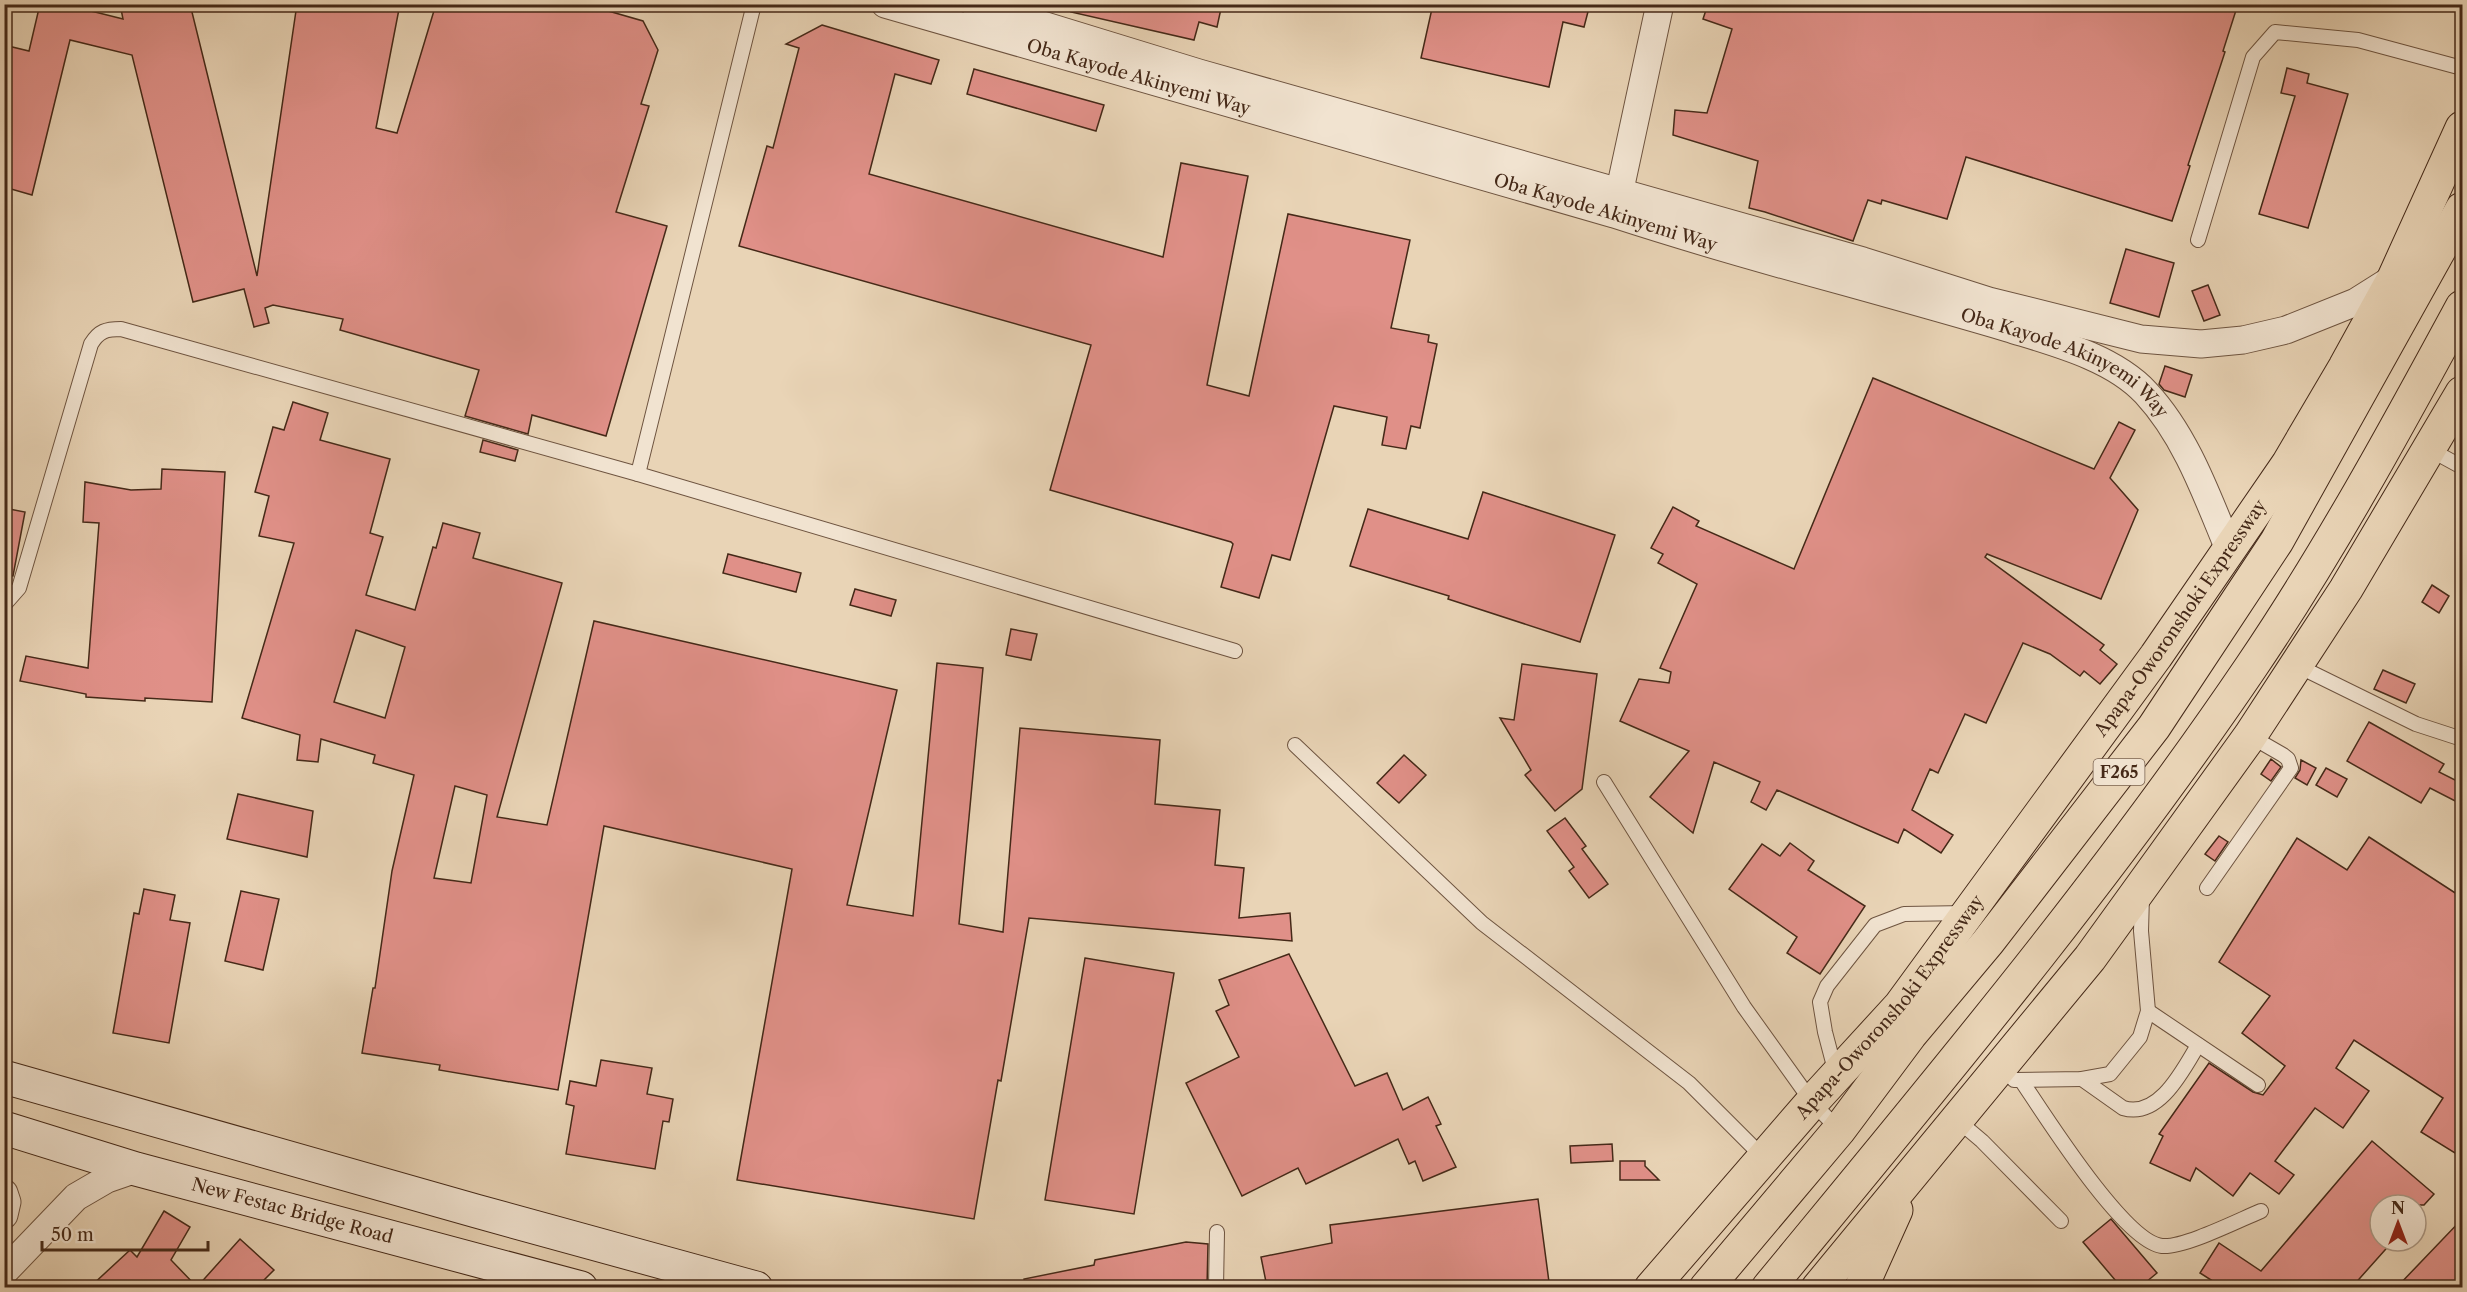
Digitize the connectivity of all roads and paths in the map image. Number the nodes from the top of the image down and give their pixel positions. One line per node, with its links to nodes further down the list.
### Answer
1 (754, 4): 15 (lane)
2 (885, 4): 7 (street, Oba Kayode Akinyemi Way)
3 (975, 4): 7 (street, Oba Kayode Akinyemi Way)
4 (1660, 4): 7 (street)
5 (2463, 68): 9 (lane)
6 (2463, 128): 10 (main road, Apapa-Oworonshoki Expressway)
7 (1618, 203): 10 (street, Oba Kayode Akinyemi Way); 16 (street, Oba Kayode Akinyemi Way)
8 (2463, 209): 38 (main road, Apapa-Oworonshoki Expressway / F265)
9 (2198, 240)
10 (2394, 278): 16 (main road, Apapa-Oworonshoki Expressway)
11 (2463, 307): 55 (main road, F265)
12 (2463, 393): 13 (main road)
13 (2429, 449): 14 (lane); 19 (main road)
14 (2463, 467)
15 (638, 474): 17 (lane); 18 (lane)
16 (2229, 549): 26 (main road, Apapa-Oworonshoki Expressway)
17 (4, 605)
18 (1235, 651)
19 (2296, 665): 20 (main road); 21 (lane)
20 (2250, 736): 24 (main road); 25 (lane)
21 (2463, 739)
22 (1295, 745): 39 (lane)
23 (1604, 782): 35 (lane)
24 (2142, 886): 27 (lane); 33 (main road)
25 (2207, 888)
26 (1969, 913): 29 (main road, Apapa-Oworonshoki Expressway); 29 (lane)
27 (2148, 1011): 28 (lane); 32 (lane)
28 (2198, 1045): 32 (lane); 34 (lane)
29 (1836, 1076): 35 (main road, Apapa-Oworonshoki Expressway)
30 (4, 1077): 47 (main road)
31 (2021, 1080): 32 (lane); 33 (lane); 43 (lane)
32 (2082, 1080)
33 (1988, 1081): 36 (main road)
34 (2258, 1085)
35 (1812, 1102): 38 (lane); 39 (main road, Apapa-Oworonshoki Expressway)
36 (1956, 1119): 40 (main road); 45 (lane)
37 (4, 1128): 41 (main road, New Festac Bridge Road)
38 (1839, 1130): 54 (main road, Apapa-Oworonshoki Expressway / F265)
39 (1764, 1158): 53 (main road, Apapa-Oworonshoki Expressway)
40 (1916, 1168): 56 (main road); 57 (main road)
41 (136, 1169): 48 (street); 49 (main road, New Festac Bridge Road)
42 (4, 1193): 44 (street)
43 (2261, 1211)
44 (4, 1215)
45 (2061, 1221)
46 (1217, 1232): 52 (lane)
47 (665, 1263): 50 (main road); 51 (main road)
48 (4, 1272)
49 (581, 1287)
50 (697, 1287)
51 (756, 1287)
52 (1216, 1287)
53 (1651, 1287)
54 (1706, 1287)
55 (1768, 1287)
56 (1818, 1287)
57 (1861, 1287)

